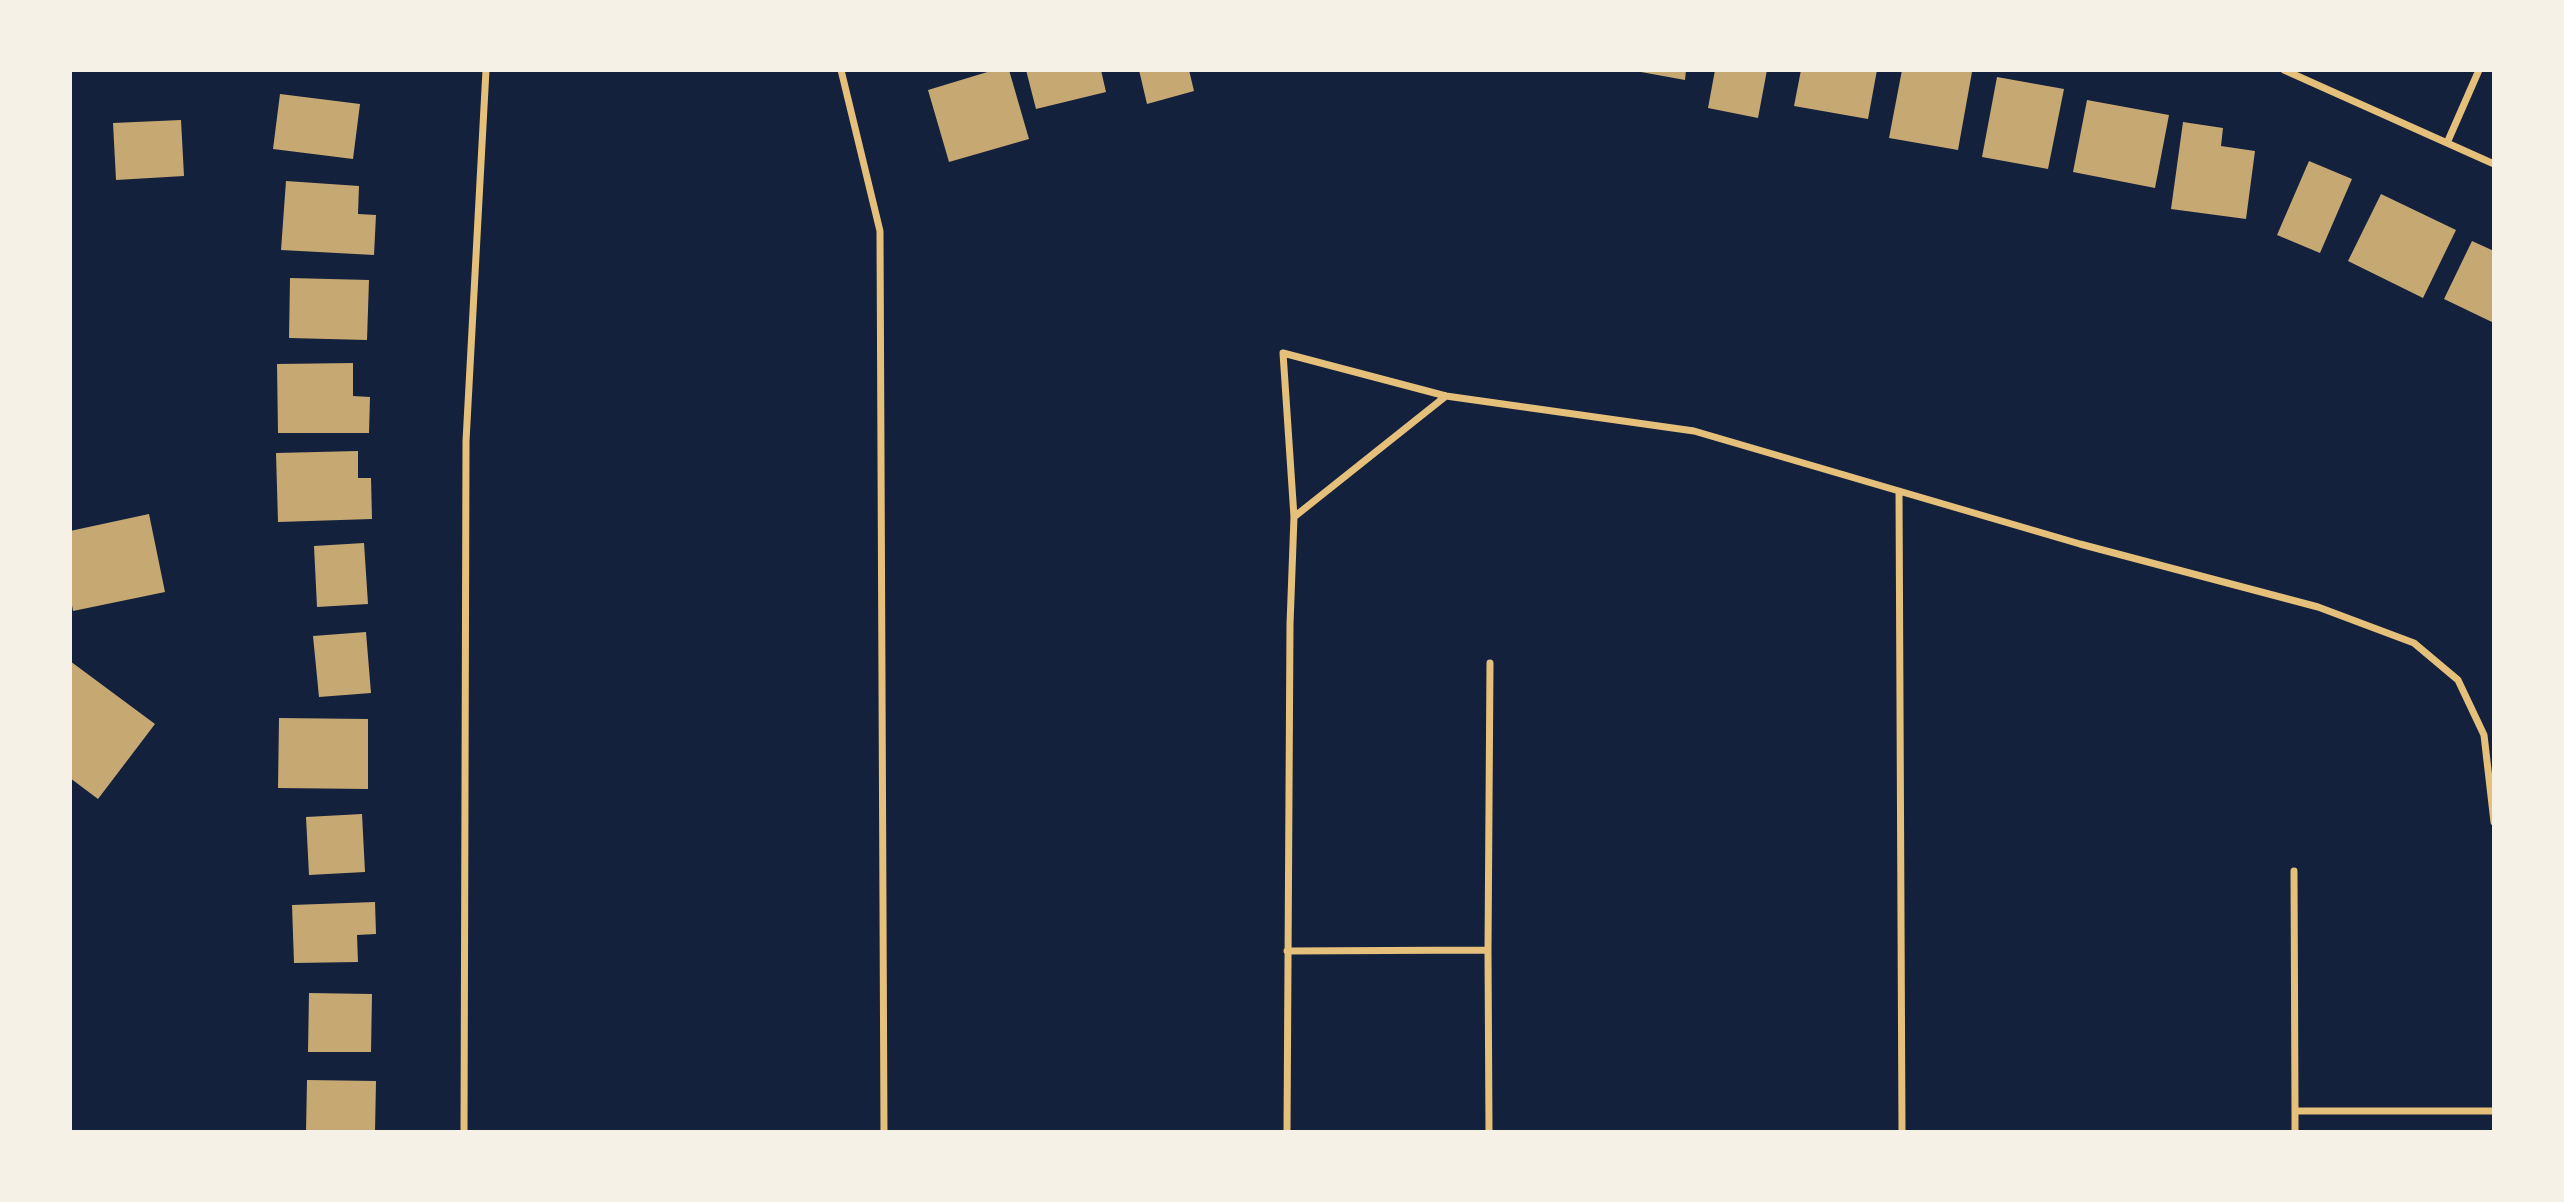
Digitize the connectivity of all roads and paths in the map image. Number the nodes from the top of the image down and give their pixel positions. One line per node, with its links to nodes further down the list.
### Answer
1 (486, 70): 17 (street)
2 (841, 70): 18 (street)
3 (2284, 70): 5 (street)
4 (2479, 70): 5 (street)
5 (2447, 143): 6 (street)
6 (2494, 164)
7 (1446, 396): 8 (street); 9 (street); 9 (street)
8 (1899, 491): 11 (street); 21 (street)
9 (1294, 517): 14 (street)
10 (1490, 663): 13 (street)
11 (2494, 822)
12 (2294, 870): 15 (street)
13 (1488, 950): 14 (street); 20 (street)
14 (1287, 951): 19 (street)
15 (2295, 1111): 16 (street); 22 (street)
16 (2494, 1111)
17 (464, 1132)
18 (884, 1132)
19 (1287, 1132)
20 (1489, 1132)
21 (1902, 1132)
22 (2295, 1132)

